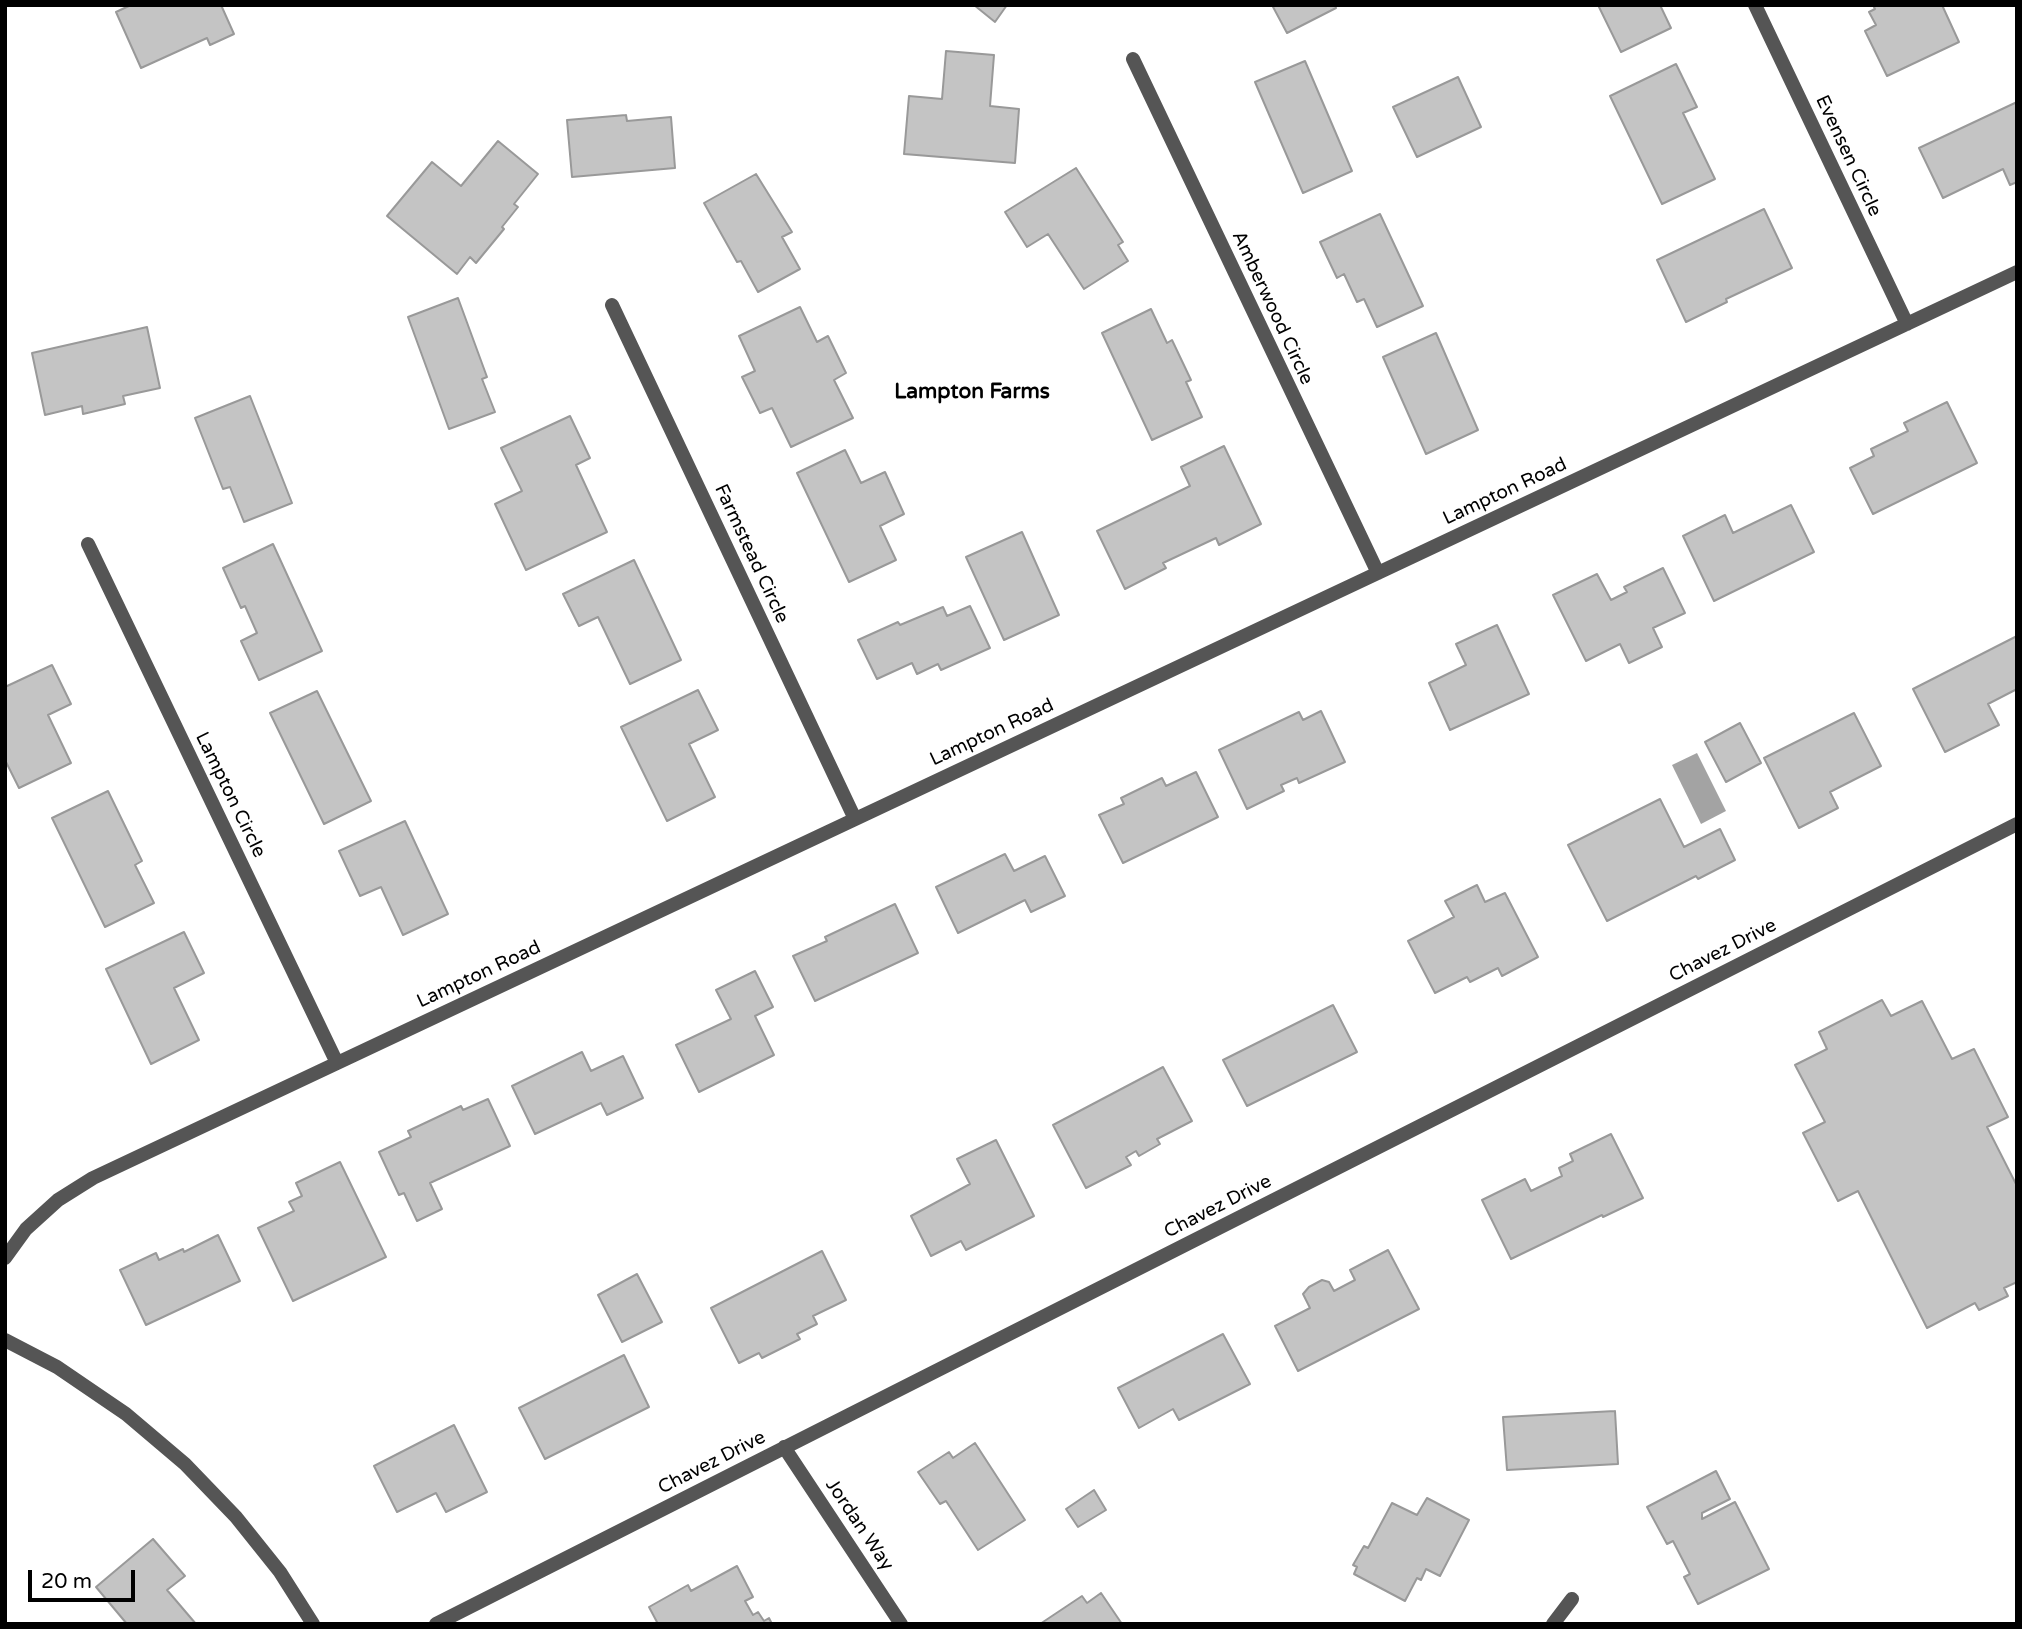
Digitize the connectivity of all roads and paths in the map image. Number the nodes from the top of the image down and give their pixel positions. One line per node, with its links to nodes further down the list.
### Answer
1 (1755, 5): 5 (street, Evensen Circle)
2 (1133, 59): 7 (street, Amberwood Circle)
3 (2017, 272): 5 (street, Lampton Road)
4 (612, 305): 8 (street, Farmstead Circle)
5 (1906, 324): 7 (street, Lampton Road)
6 (88, 544): 10 (street, Lampton Circle)
7 (1378, 573): 8 (street, Lampton Road)
8 (855, 819): 10 (street, Lampton Road)
9 (2017, 824): 13 (street, Chavez Drive)
10 (337, 1063): 11 (street, Lampton Road)
11 (5, 1258)
12 (5, 1340): 15 (street)
13 (784, 1447): 16 (street, Chavez Drive); 17 (street, Jordan Way)
14 (1572, 1599): 18 (street)
15 (313, 1624)
16 (436, 1624)
17 (901, 1624)
18 (1553, 1624)

